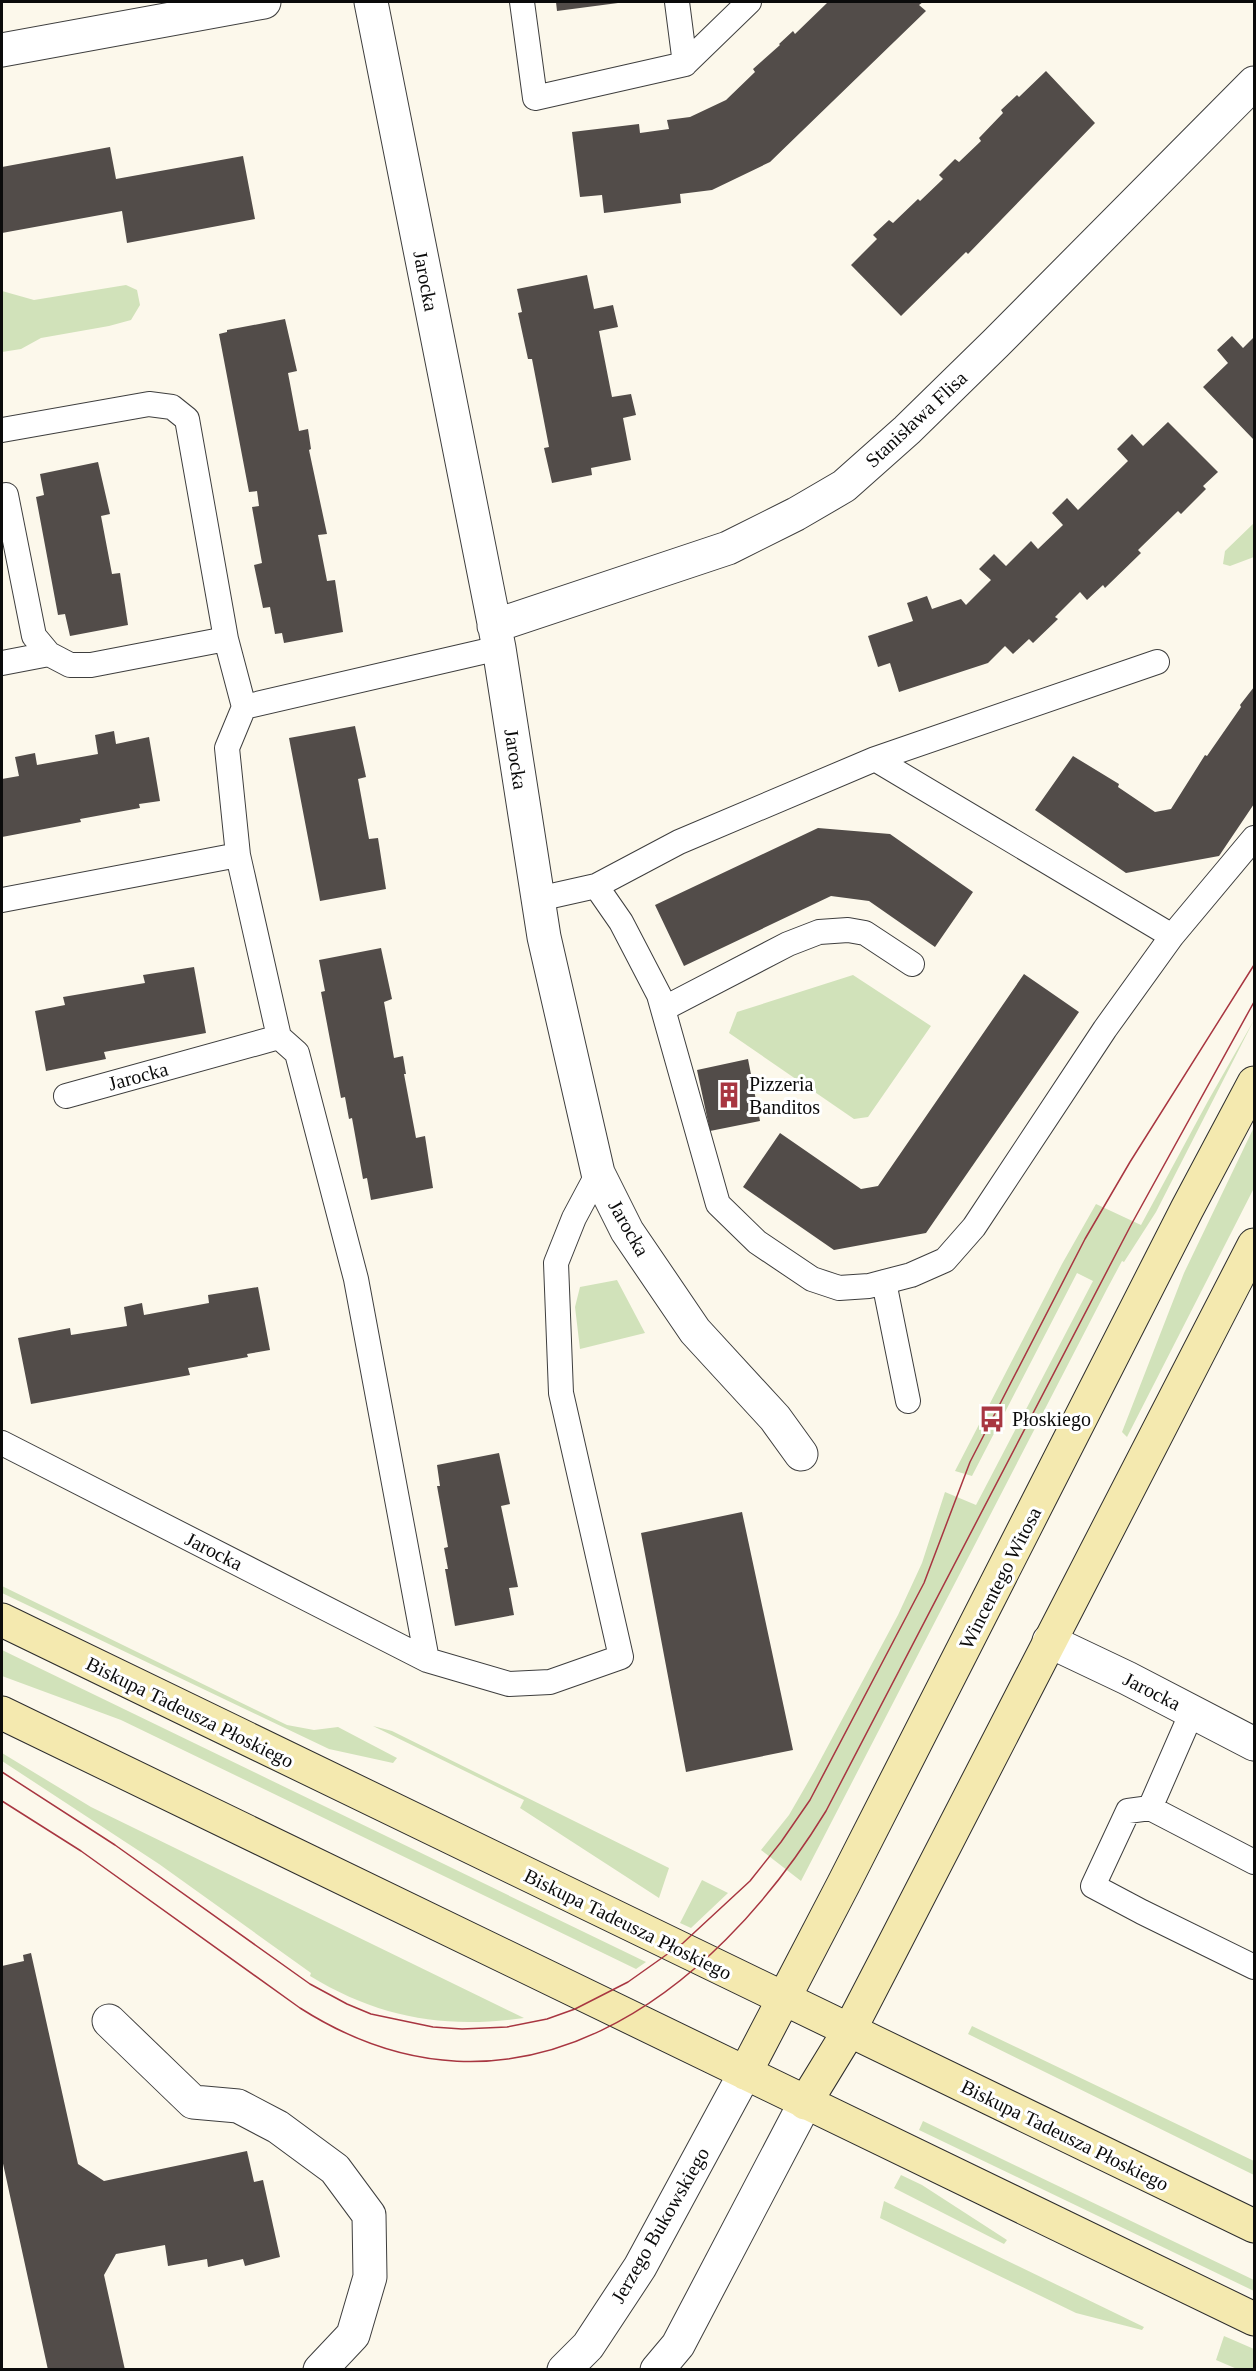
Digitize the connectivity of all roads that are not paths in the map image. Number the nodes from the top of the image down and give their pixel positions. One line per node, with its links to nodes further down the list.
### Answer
1 (264, 2): 6 (street)
2 (371, 2): 11 (street, Jarocka)
3 (522, 2): 7 (lane)
4 (677, 2): 7 (lane)
5 (749, 2): 7 (lane)
6 (2, 50)
7 (686, 64)
8 (1254, 83): 11 (street, Stanisława Flisa)
9 (2, 430): 12 (lane)
10 (6, 495): 13 (lane)
11 (496, 637): 16 (lane); 21 (street, Jarocka)
12 (226, 639): 13 (lane); 16 (lane)
13 (49, 654): 15 (lane)
14 (1156, 662): 17 (lane)
15 (2, 663)
16 (244, 707): 19 (lane)
17 (875, 759): 20 (lane); 23 (lane)
18 (1254, 838): 23 (lane)
19 (238, 855): 22 (lane); 26 (lane)
20 (596, 886): 21 (lane); 25 (lane)
21 (538, 899): 29 (street, Jarocka)
22 (2, 900)
23 (1172, 936): 31 (lane)
24 (912, 964): 25 (lane)
25 (663, 1009): 31 (lane)
26 (279, 1038): 28 (lane, Jarocka); 37 (lane)
27 (1254, 1083): 44 (main road, Wincentego Witosa)
28 (66, 1096)
29 (598, 1173): 34 (street, Jarocka); 37 (lane, Jarocka)
30 (1254, 1245): 36 (main road)
31 (884, 1282): 32 (lane)
32 (908, 1401)
33 (2, 1443): 37 (lane, Jarocka)
34 (801, 1454)
35 (2, 1620): 44 (main road, Biskupa Tadeusza Płoskiego)
36 (1049, 1641): 38 (street, Jarocka); 46 (main road)
37 (427, 1660)
38 (1192, 1712): 40 (street, Jarocka); 41 (lane)
39 (2, 1713): 47 (main road)
40 (1254, 1744)
41 (1150, 1808): 42 (lane); 43 (lane)
42 (1254, 1862)
43 (1254, 1967)
44 (782, 2000): 46 (main road, Biskupa Tadeusza Płoskiego); 47 (main road, Wincentego Witosa)
45 (109, 2021): 51 (street)
46 (849, 2031): 48 (main road); 49 (main road, Biskupa Tadeusza Płoskiego)
47 (745, 2073): 48 (main road); 52 (street, Jerzego Bukowskiego)
48 (805, 2103): 50 (main road); 53 (street)
49 (1254, 2226)
50 (1254, 2319)
51 (320, 2370)
52 (564, 2370)
53 (657, 2370)

